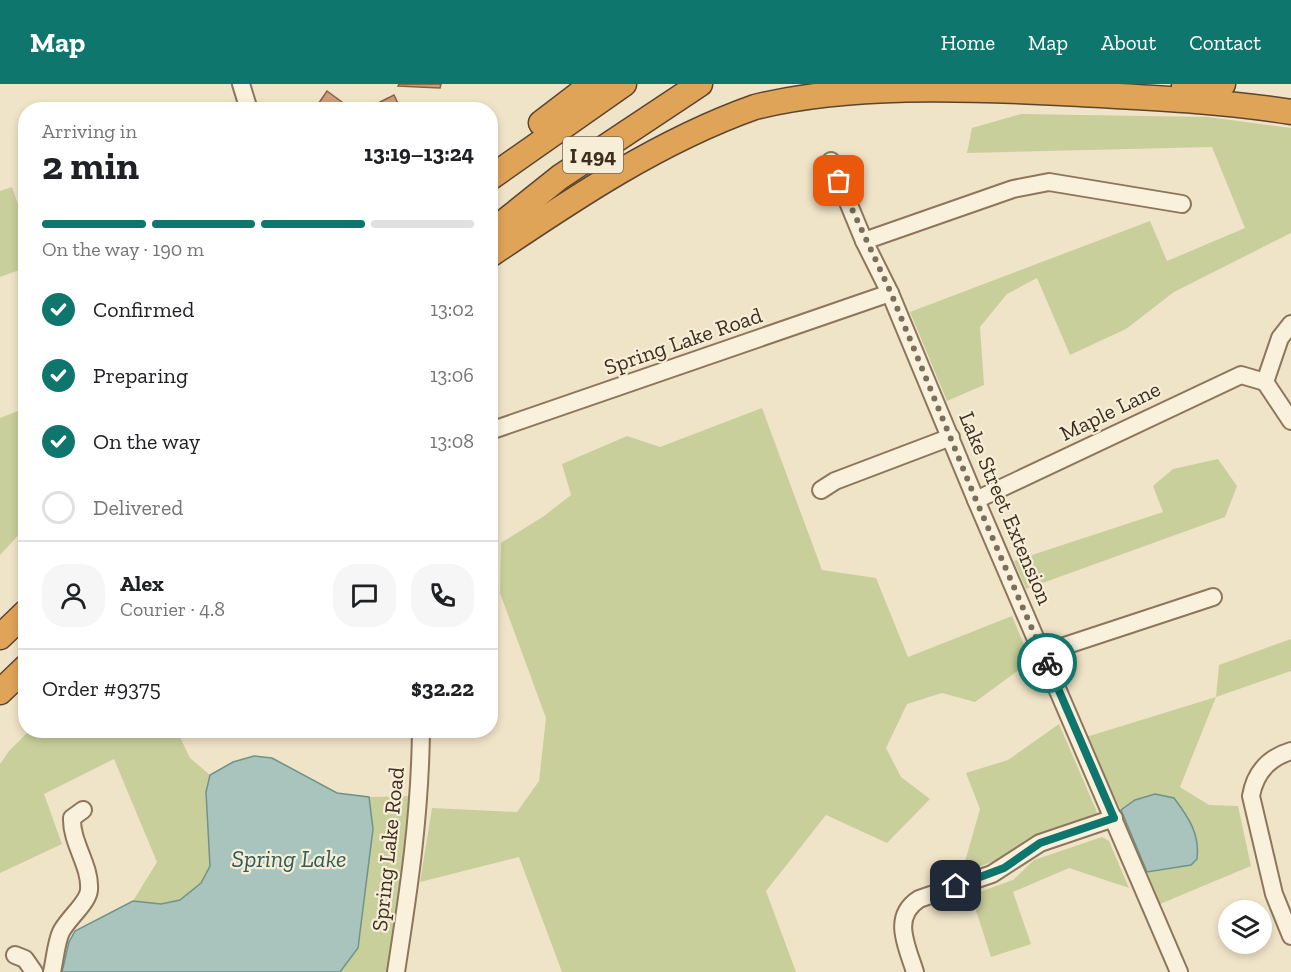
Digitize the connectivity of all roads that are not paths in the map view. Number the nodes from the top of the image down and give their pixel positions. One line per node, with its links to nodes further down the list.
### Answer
1 (241, 84): 7 (street)
2 (591, 84): 9 (highway)
3 (624, 84): 11 (highway, I 494)
4 (700, 84): 13 (highway, I 494)
5 (1173, 84): 6 (highway)
6 (1223, 84)
7 (247, 102)
8 (1291, 112): 15 (highway)
9 (498, 159)
10 (831, 161): 14 (street, Lake Street Extension)
11 (498, 172)
12 (1182, 204): 14 (street)
13 (498, 227)
14 (864, 241): 16 (street, Lake Street Extension)
15 (498, 250)
16 (891, 293): 20 (street, Spring Lake Road); 21 (street, Lake Street Extension)
17 (1291, 324): 18 (street)
18 (1265, 382): 19 (street); 23 (street, Maple Lane)
19 (1291, 421)
20 (498, 428)
21 (951, 437): 22 (street); 23 (street, Lake Street Extension)
22 (821, 490)
23 (976, 500): 27 (street, Lake Street Extension)
24 (1213, 597): 27 (street)
25 (18, 620): 26 (highway)
26 (0, 637)
27 (1043, 653): 33 (street, Lake Street Extension)
28 (18, 675): 29 (highway)
29 (0, 692)
30 (421, 738): 38 (street, Spring Lake Road)
31 (1291, 751): 34 (street)
32 (83, 810): 37 (street)
33 (1114, 818): 39 (street); 40 (street, Lake Street Extension)
34 (1291, 936)
35 (15, 955): 36 (street)
36 (34, 972)
37 (52, 972)
38 (396, 972)
39 (915, 972)
40 (1179, 972)

